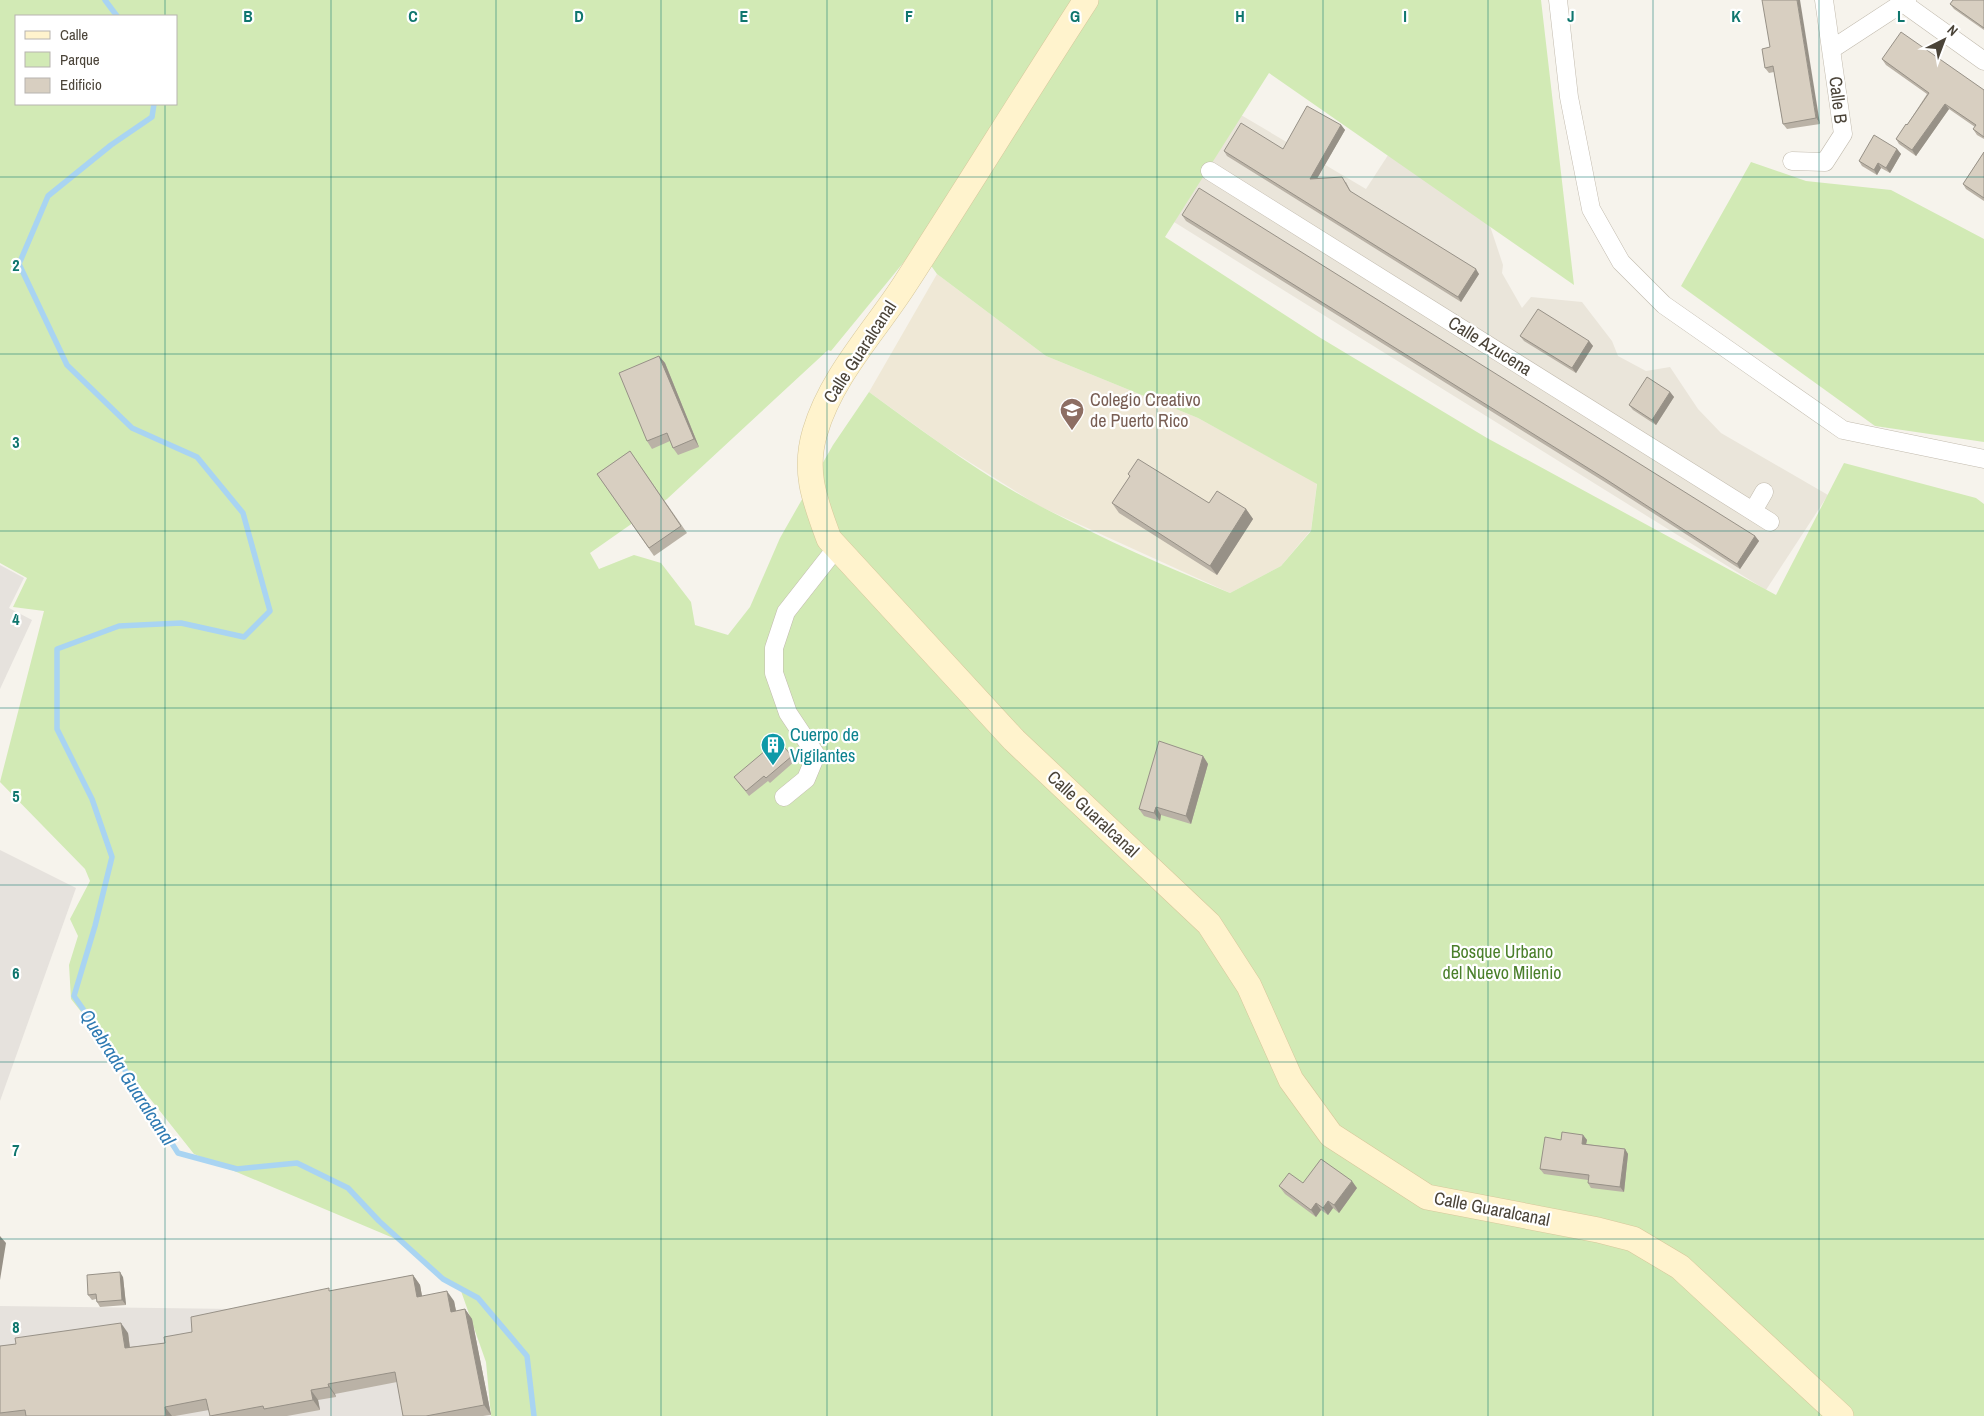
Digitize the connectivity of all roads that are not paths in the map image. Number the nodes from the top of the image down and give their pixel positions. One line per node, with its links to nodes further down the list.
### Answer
1 (1086, 0): 13 (street, Calle Guaralcanal)
2 (1558, 0): 9 (street)
3 (1824, 0): 5 (street, Calle B)
4 (1905, 2): 5 (street); 6 (street)
5 (1832, 49): 7 (street, Calle B)
6 (1984, 61)
7 (1792, 161)
8 (1210, 170): 11 (street, Calle Azucena)
9 (1984, 459)
10 (1764, 492): 11 (street)
11 (1753, 510): 12 (street, Calle Azucena)
12 (1770, 522)
13 (837, 547): 14 (street); 15 (street, Calle Guaralcanal)
14 (784, 797)
15 (1841, 1416)

